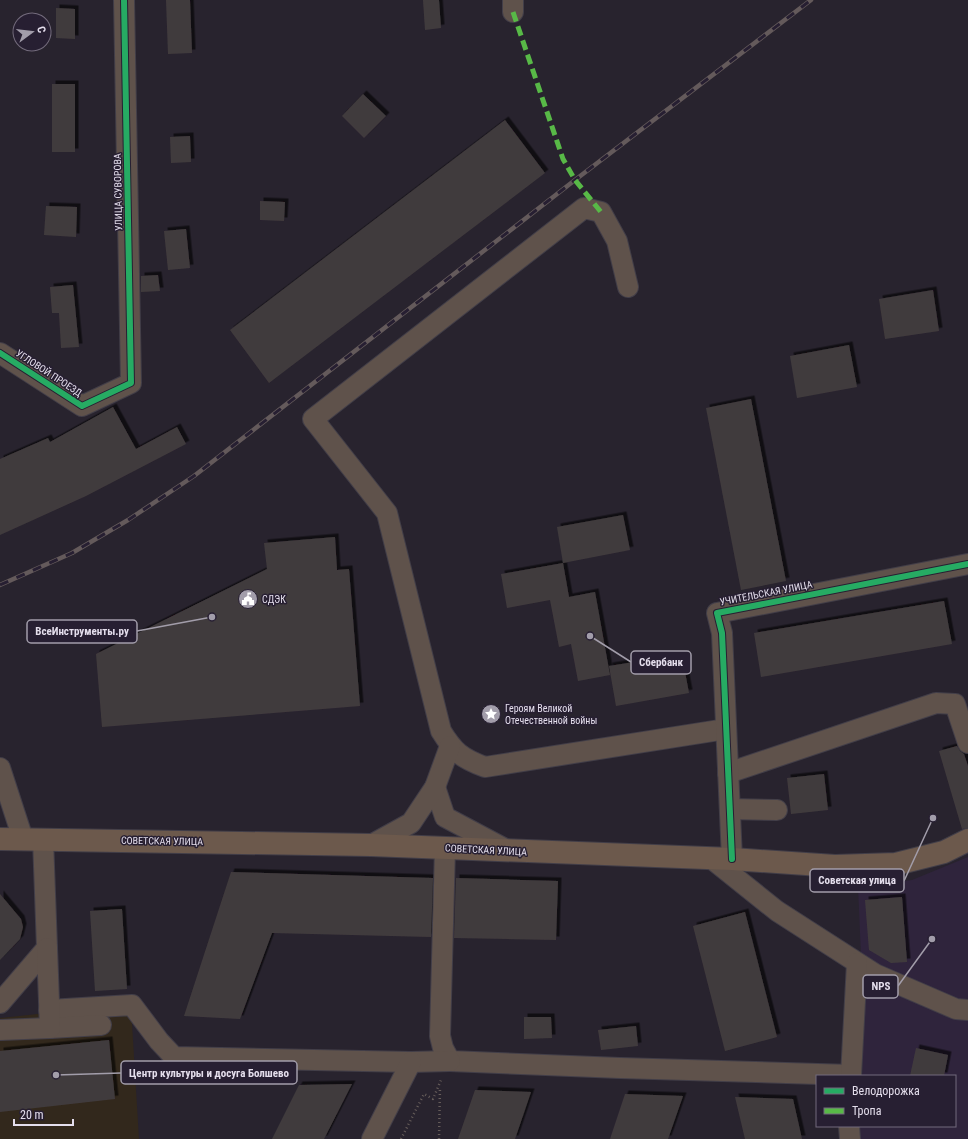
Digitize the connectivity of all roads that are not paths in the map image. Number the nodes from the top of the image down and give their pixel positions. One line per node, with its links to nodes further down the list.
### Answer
1 (124, 0): 4 (street, УЛИЦА СУВОРОВА)
2 (628, 287): 8 (street)
3 (0, 353): 4 (street, УГЛОВОЙ ПРОЕЗД)
4 (131, 383)
5 (968, 564): 6 (street, УЧИТЕЛЬСКАЯ УЛИЦА)
6 (726, 729): 8 (street); 10 (street, УЧИТЕЛЬСКАЯ УЛИЦА)
7 (968, 743): 10 (street)
8 (450, 746): 11 (street)
9 (0, 768): 15 (street)
10 (728, 773): 12 (street, УЧИТЕЛЬСКАЯ УЛИЦА)
11 (435, 787): 17 (street); 19 (street)
12 (730, 810): 13 (street); 20 (street, УЧИТЕЛЬСКАЯ УЛИЦА)
13 (777, 810)
14 (0, 839): 15 (main road, СОВЕТСКАЯ УЛИЦА)
15 (33, 839): 17 (main road, СОВЕТСКАЯ УЛИЦА); 21 (street)
16 (968, 840): 20 (main road, СОВЕТСКАЯ УЛИЦА)
17 (371, 845): 18 (main road, СОВЕТСКАЯ УЛИЦА)
18 (445, 848): 19 (main road, СОВЕТСКАЯ УЛИЦА); 28 (street)
19 (508, 851): 20 (main road, СОВЕТСКАЯ УЛИЦА)
20 (722, 859): 22 (street)
21 (47, 948): 23 (street); 25 (street)
22 (857, 963): 24 (street); 30 (street)
23 (0, 1003)
24 (968, 1010)
25 (50, 1019): 26 (street); 27 (street); 29 (street)
26 (101, 1025)
27 (0, 1030)
28 (450, 1061): 29 (street); 30 (street)
29 (411, 1062): 32 (street)
30 (851, 1075)
31 (849, 1127): 33 (street)
32 (372, 1139)
33 (850, 1139)

